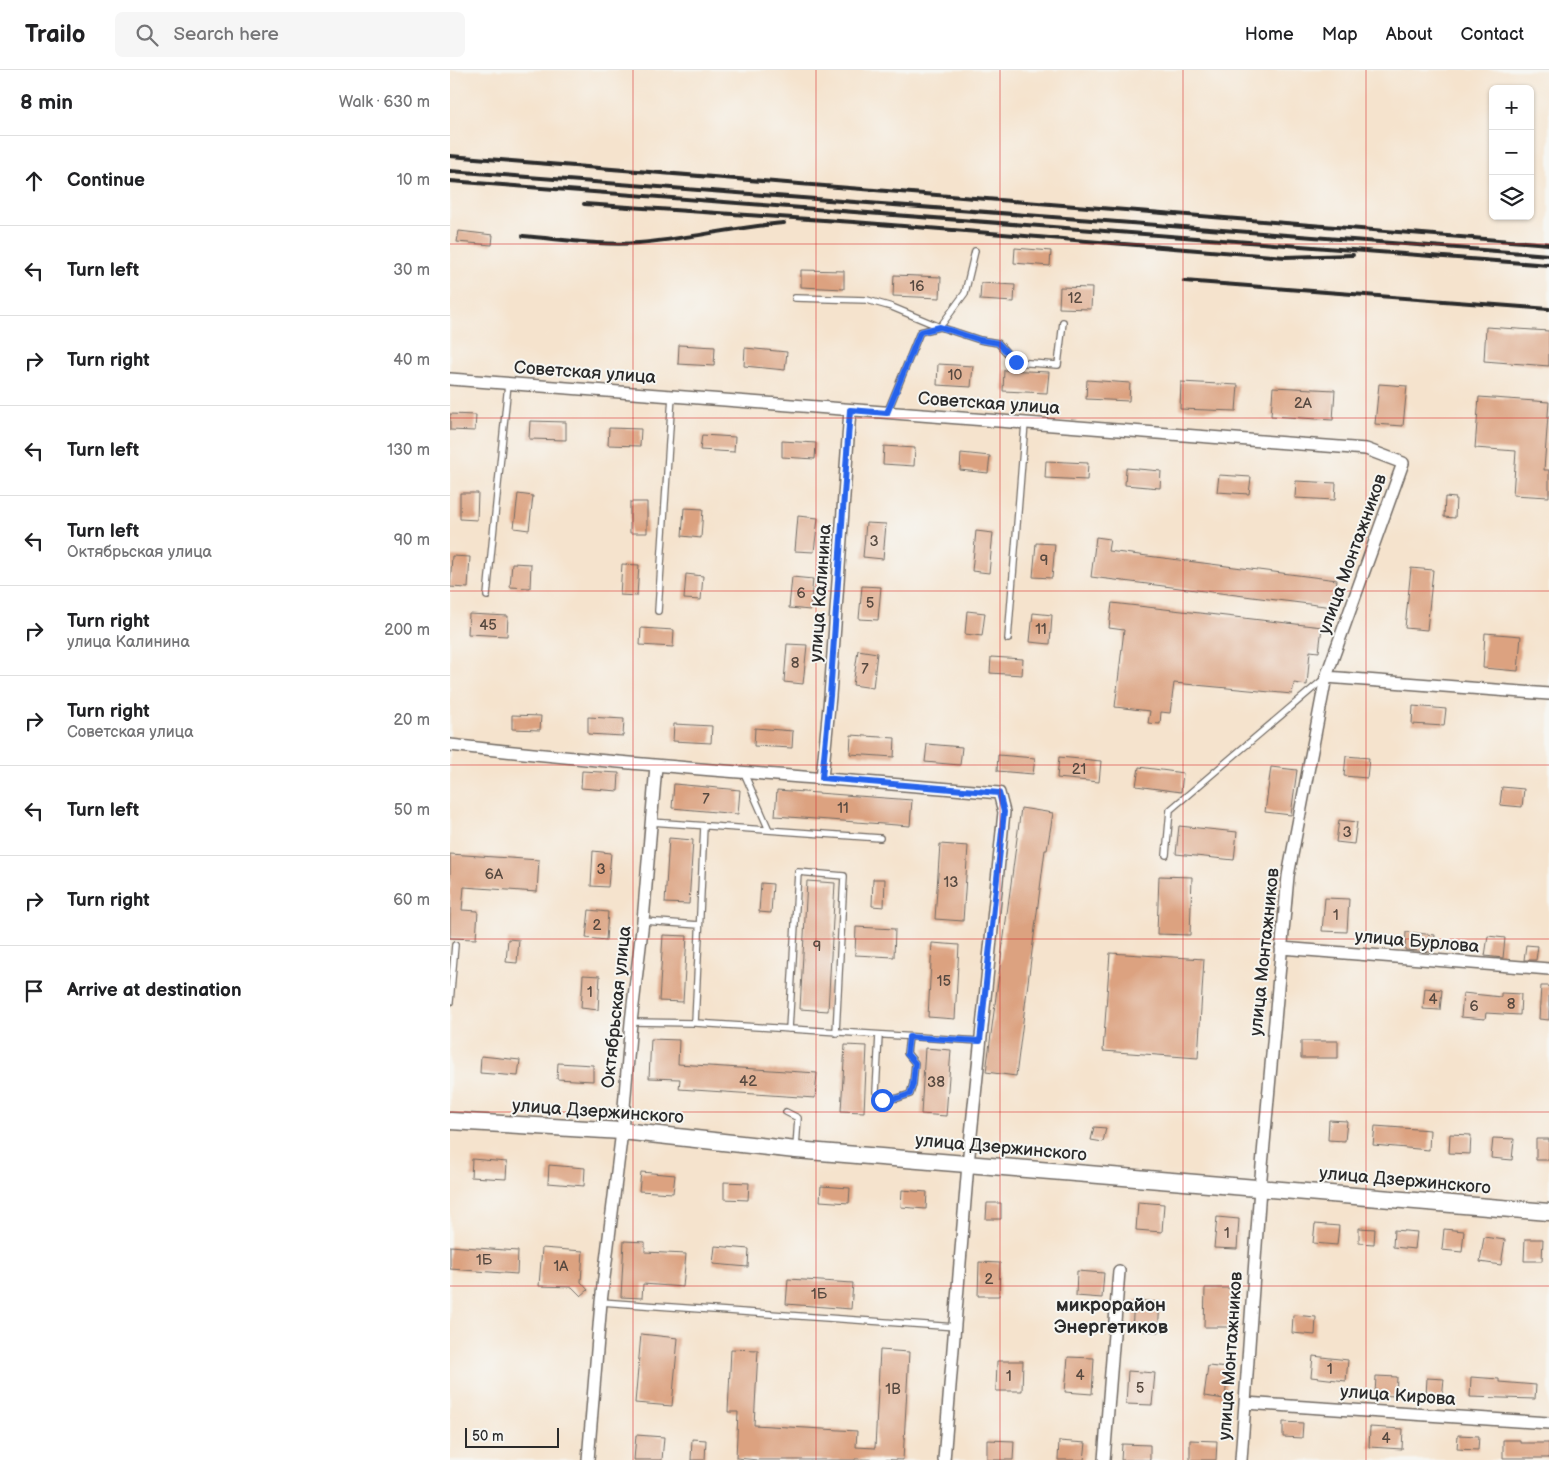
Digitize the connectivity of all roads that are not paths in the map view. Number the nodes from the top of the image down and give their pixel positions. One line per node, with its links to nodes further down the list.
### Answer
1 (975, 251): 4 (lane)
2 (795, 298): 4 (lane)
3 (1063, 322): 4 (lane)
4 (940, 327): 9 (lane)
5 (450, 379): 6 (street, Советская улица)
6 (508, 384): 7 (street, Советская улица); 12 (lane)
7 (672, 396): 8 (street, Советская улица); 13 (lane)
8 (850, 410): 9 (street, Советская улица); 20 (street, улица Калинина)
9 (887, 413): 10 (street, Советская улица)
10 (1025, 423): 11 (street, Советская улица); 14 (lane)
11 (1403, 463): 15 (street, улица Монтажников)
12 (487, 596)
13 (658, 611)
14 (1008, 638)
15 (1326, 676): 16 (street); 25 (lane); 29 (street, улица Монтажников)
16 (1549, 694)
17 (450, 745): 18 (street)
18 (656, 766): 19 (street); 21 (street, Октябрьская улица)
19 (744, 773): 20 (street); 23 (lane)
20 (822, 778): 38 (street)
21 (651, 822): 22 (lane); 26 (street, Октябрьская улица)
22 (704, 826): 23 (lane); 27 (lane)
23 (769, 830): 24 (lane)
24 (880, 838)
25 (1166, 854)
26 (643, 921): 27 (lane); 32 (street, Октябрьская улица)
27 (699, 925): 33 (lane)
28 (455, 945): 31 (lane)
29 (1281, 948): 30 (street, улица Бурлова); 44 (street, улица Монтажников)
30 (1549, 969)
31 (450, 1002)
32 (631, 1022): 33 (lane); 41 (street, Октябрьская улица)
33 (694, 1023): 34 (lane)
34 (789, 1029): 35 (lane); 35 (lane)
35 (836, 1033): 36 (lane)
36 (879, 1035): 37 (lane); 37 (lane)
37 (909, 1037): 38 (lane)
38 (980, 1041): 43 (street)
39 (786, 1112): 42 (lane)
40 (450, 1121): 41 (street, улица Дзержинского)
41 (622, 1131): 42 (street, улица Дзержинского); 47 (street, Октябрьская улица)
42 (796, 1150): 43 (street, улица Дзержинского)
43 (968, 1164): 44 (street, улица Дзержинского); 48 (street)
44 (1260, 1188): 45 (street, улица Дзержинского); 49 (street, улица Монтажников)
45 (1549, 1212)
46 (1119, 1271): 53 (street)
47 (601, 1302): 48 (lane); 51 (street, Октябрьская улица)
48 (956, 1327): 52 (street)
49 (1245, 1403): 50 (street, улица Кирова); 54 (street, улица Монтажников)
50 (1549, 1422)
51 (588, 1460)
52 (944, 1460)
53 (1104, 1460)
54 (1241, 1460)

